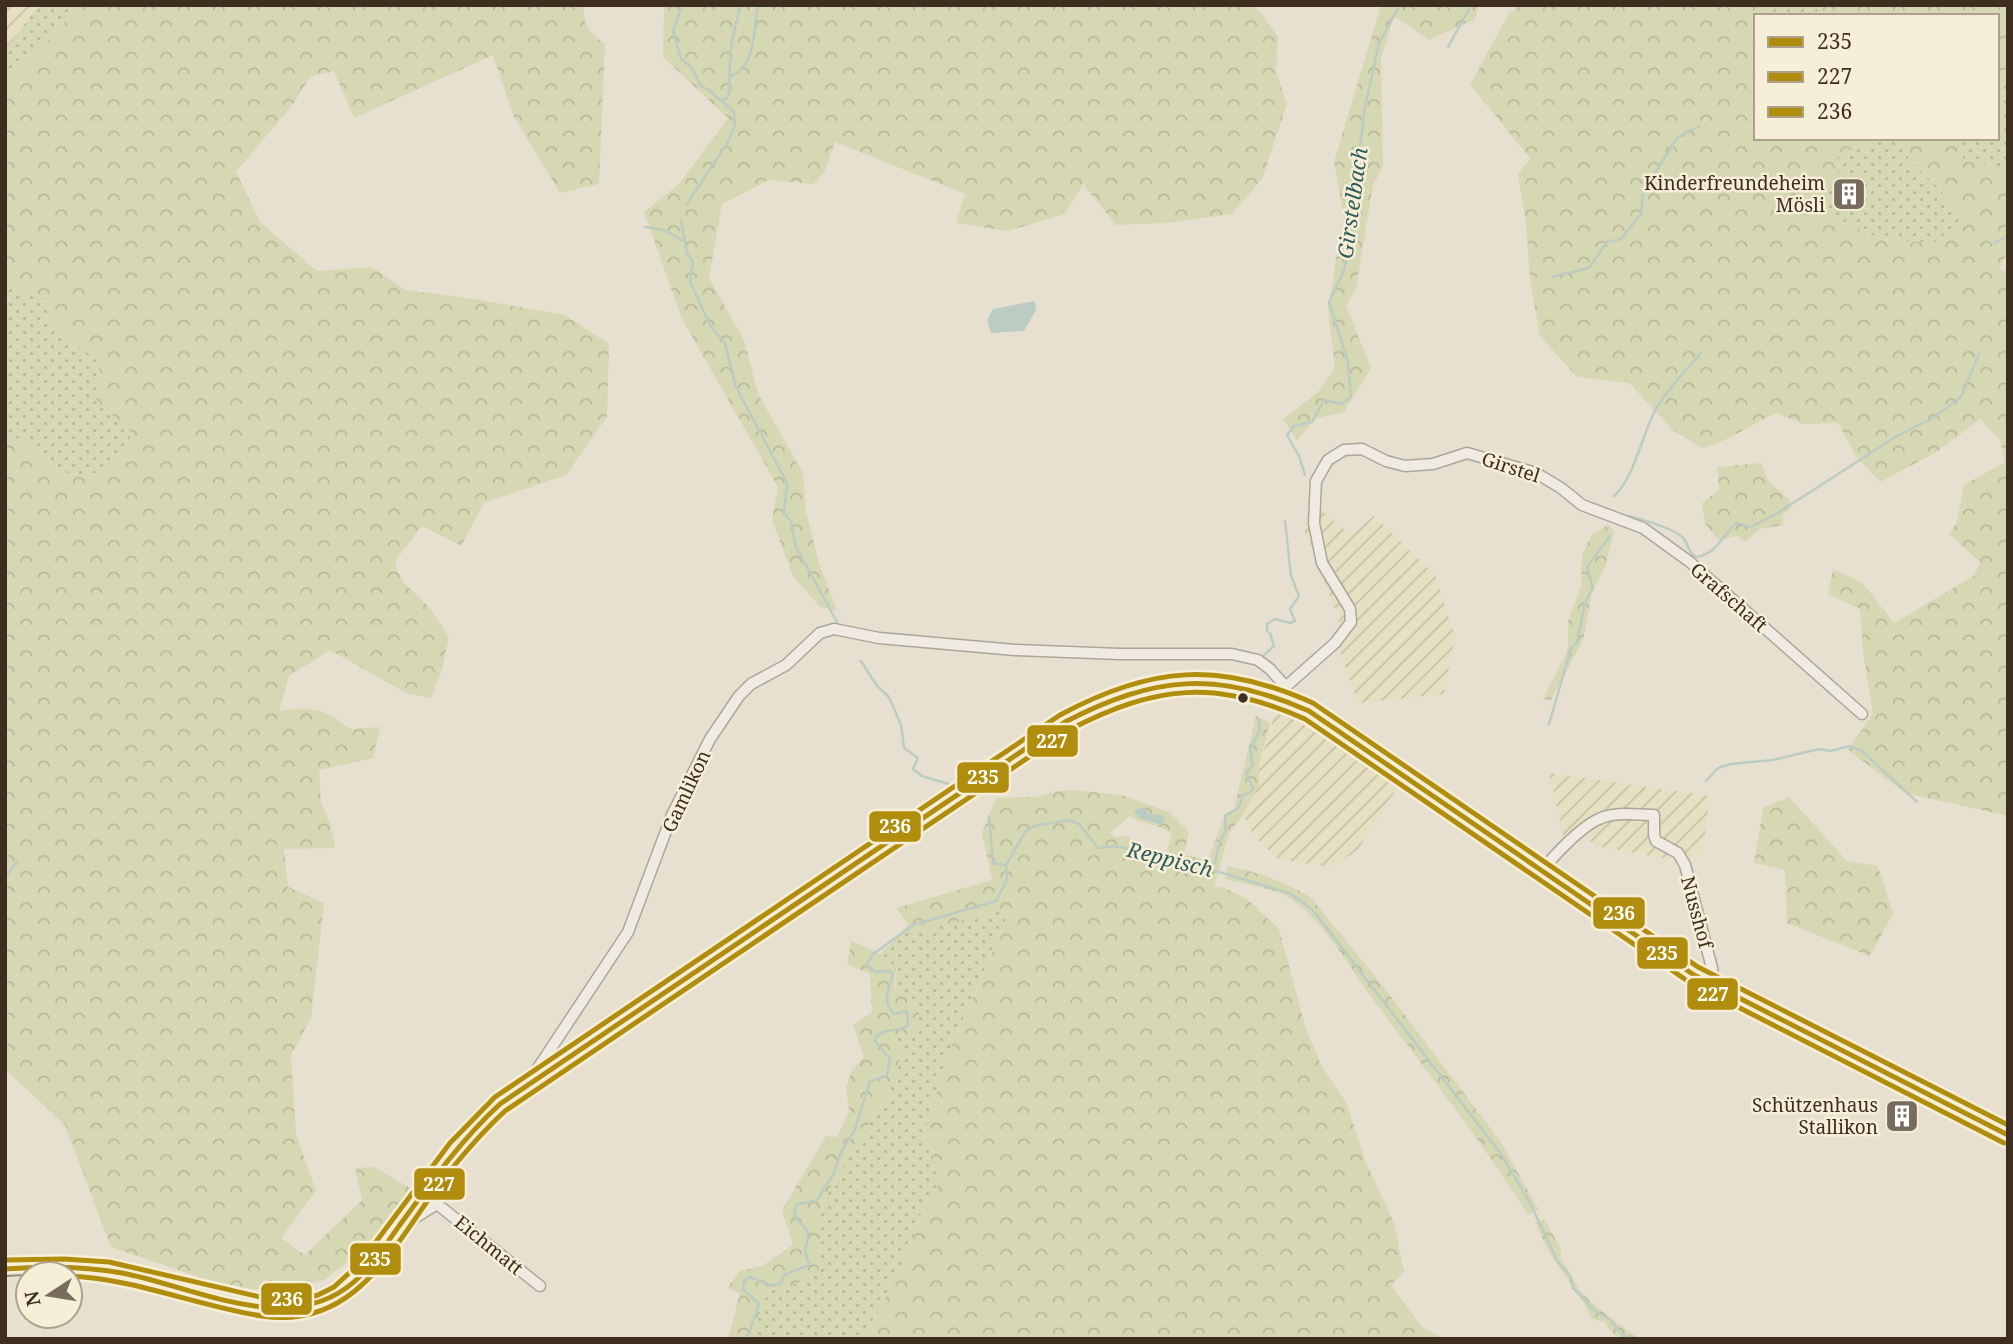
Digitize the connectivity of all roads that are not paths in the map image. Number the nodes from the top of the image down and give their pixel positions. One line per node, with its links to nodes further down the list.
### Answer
1 (1582, 505): 2 (street, Girstel); 3 (street, Grafschaft)
2 (1281, 690): 4 (main road); 6 (main road); 6 (street, Gamlikon)
3 (1862, 714)
4 (1542, 871): 5 (main road); 5 (street, Nusshof)
5 (1714, 988): 7 (main road)
6 (541, 1076): 8 (main road)
7 (2008, 1135)
8 (452, 1152): 9 (street, Eichmatt); 10 (main road)
9 (437, 1204): 10 (street, Eichmatt); 12 (street, Eichmatt)
10 (404, 1219): 11 (main road)
11 (5, 1269)
12 (540, 1286)

